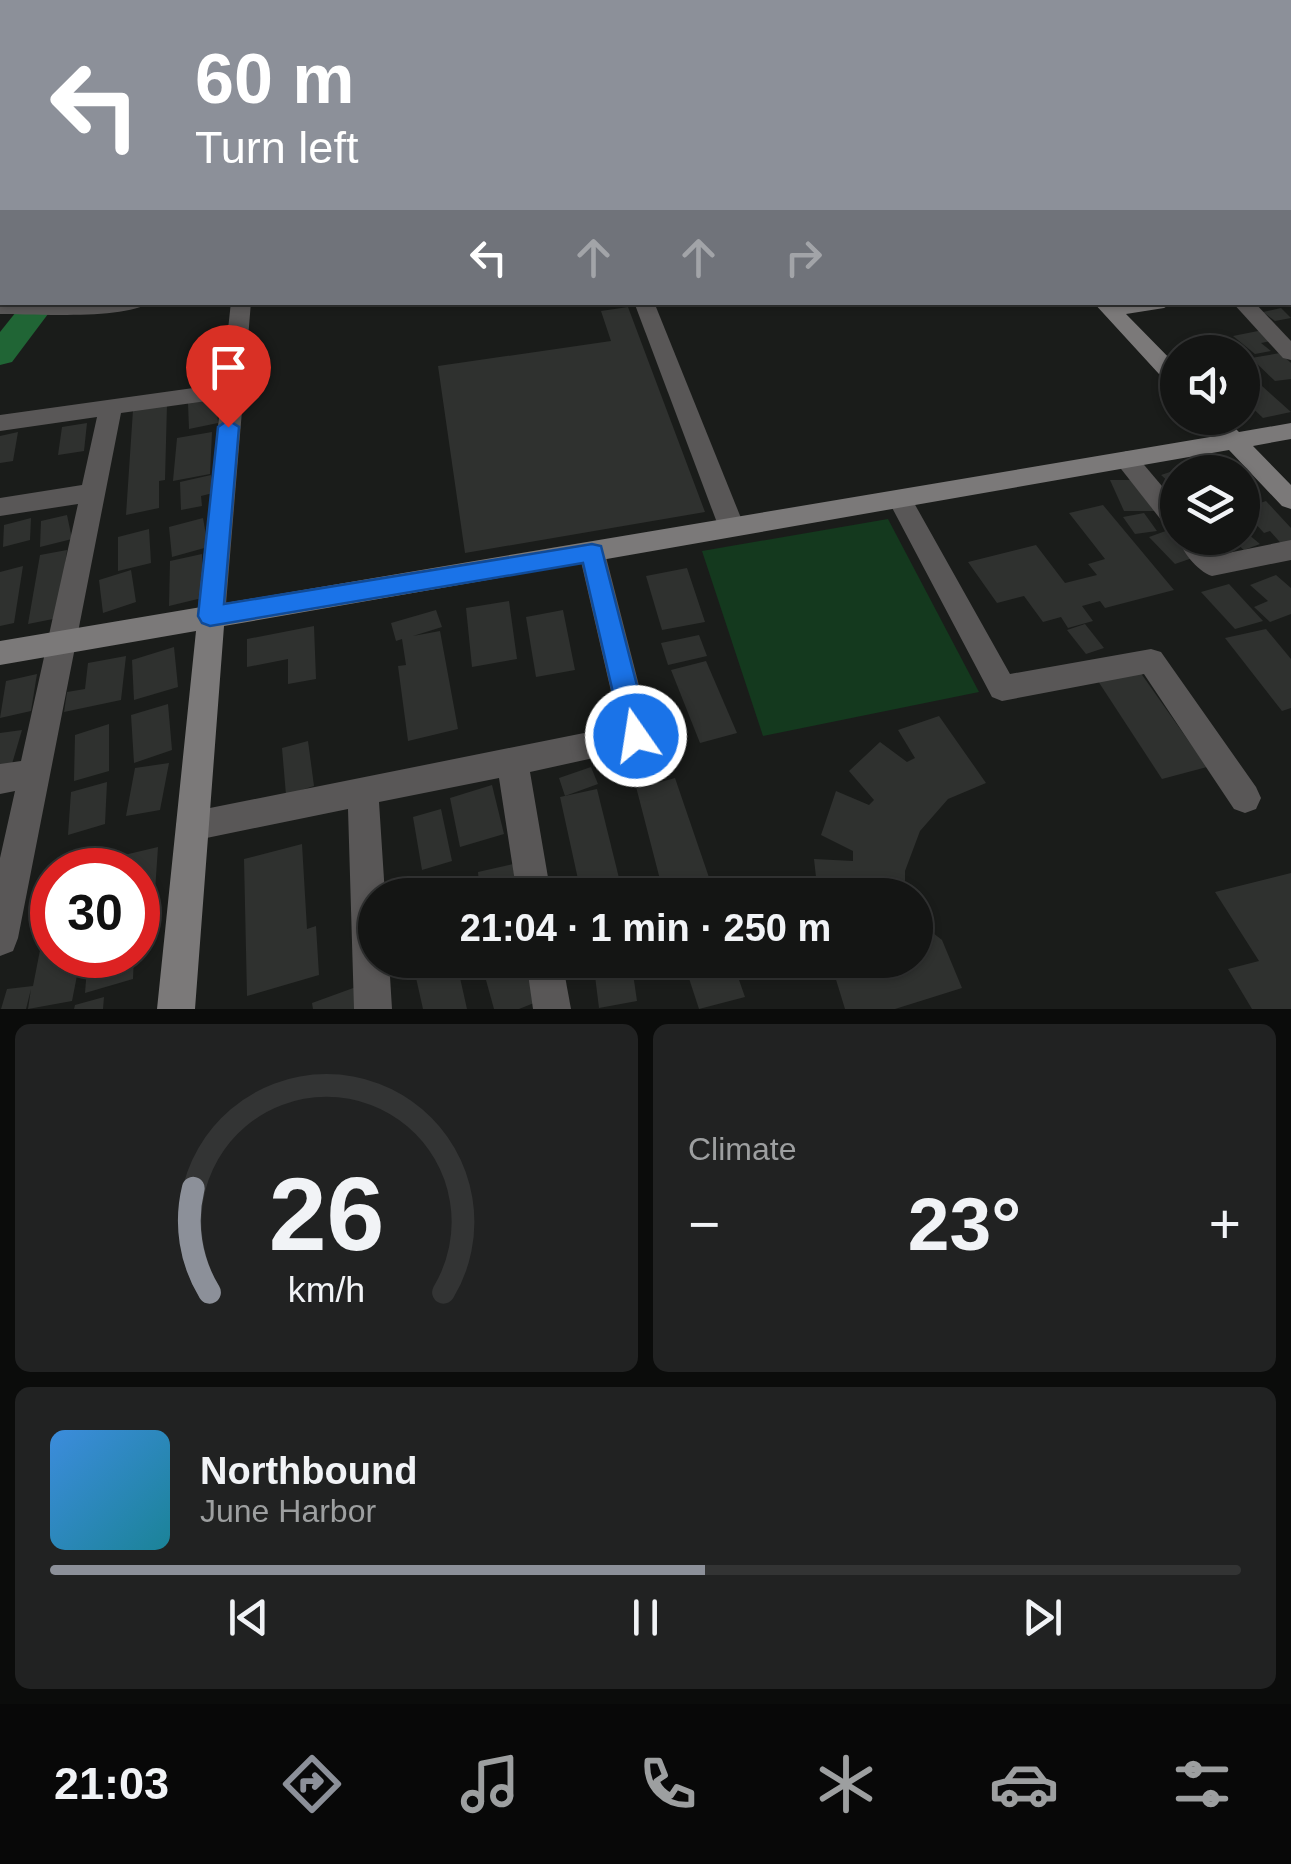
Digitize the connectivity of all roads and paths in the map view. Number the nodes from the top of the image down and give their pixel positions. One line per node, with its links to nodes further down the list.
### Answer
1 (101, 305): 6 (street)
2 (241, 305): 9 (street)
3 (645, 305): 21 (street)
4 (1245, 305): 7 (street)
5 (1107, 306): 8 (street)
6 (7, 308)
7 (1289, 349)
8 (1160, 362)
9 (232, 390): 10 (street); 25 (street)
10 (111, 406): 11 (street); 16 (street)
11 (0, 423)
12 (1291, 431): 14 (street)
13 (1228, 435): 14 (street)
14 (1234, 441): 15 (street); 18 (street)
15 (1126, 459): 17 (street); 19 (street)
16 (91, 493): 20 (street); 26 (street)
17 (900, 500): 21 (street); 32 (street)
18 (1291, 500)
19 (1160, 501)
20 (0, 506)
21 (732, 528): 23 (street)
22 (1291, 550): 24 (street)
23 (592, 553): 25 (street); 28 (street)
24 (1203, 555)
25 (210, 616): 26 (street); 33 (street)
26 (60, 642): 27 (street); 29 (street)
27 (0, 653)
28 (513, 764): 31 (street); 34 (street)
29 (34, 773): 30 (street); 35 (street)
30 (0, 780)
31 (363, 793): 33 (street); 38 (street)
32 (1244, 798)
33 (192, 825): 37 (street)
34 (531, 878)
35 (0, 938)
36 (547, 978): 39 (street)
37 (176, 1009)
38 (373, 1009)
39 (552, 1009)

